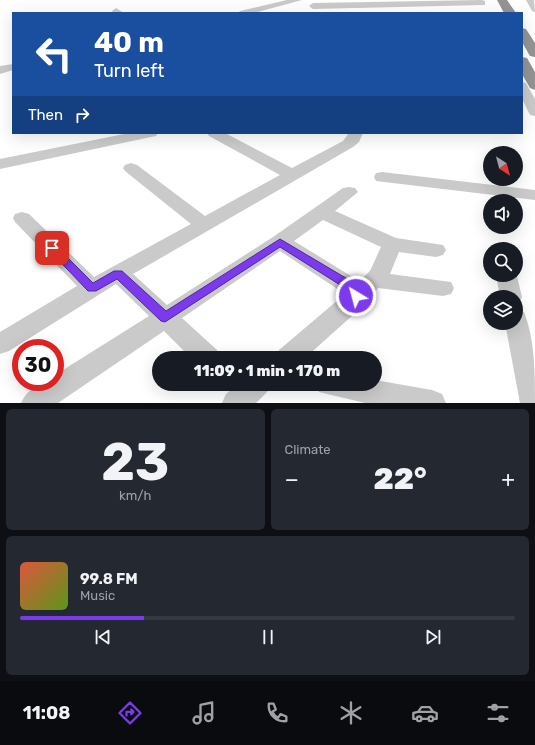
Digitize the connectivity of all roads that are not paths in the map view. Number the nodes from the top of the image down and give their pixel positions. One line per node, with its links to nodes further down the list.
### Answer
1 (298, 0): 10 (street)
2 (502, 0): 13 (highway)
3 (531, 0): 4 (street); 9 (street)
4 (535, 1)
5 (392, 2): 6 (street); 8 (street); 11 (street)
6 (429, 4): 7 (street); 12 (street)
7 (486, 4)
8 (313, 6)
9 (535, 9)
10 (247, 12)
11 (401, 12)
12 (437, 12)
13 (509, 12)
14 (523, 34): 15 (highway)
15 (535, 53)
16 (523, 63): 19 (highway)
17 (12, 67): 18 (street)
18 (0, 70)
19 (535, 84)
20 (523, 88): 21 (street)
21 (535, 112)
22 (523, 119): 23 (street)
23 (535, 121)
24 (146, 134): 27 (street)
25 (216, 134): 29 (street)
26 (356, 134): 29 (street)
27 (0, 164)
28 (131, 168): 35 (street)
29 (292, 175): 35 (street)
30 (382, 177): 32 (street)
31 (349, 192): 33 (street)
32 (535, 195)
33 (321, 212): 36 (street); 37 (street)
34 (22, 218): 41 (street)
35 (204, 225): 39 (street)
36 (280, 242): 40 (street); 43 (street)
37 (392, 244): 38 (street); 40 (street)
38 (436, 250)
39 (118, 273): 41 (street); 43 (street)
40 (366, 286): 42 (street); 47 (street)
41 (92, 288): 45 (street)
42 (442, 288)
43 (165, 317): 46 (street); 49 (street)
44 (518, 330): 51 (street)
45 (0, 344)
46 (201, 351)
47 (296, 351)
48 (366, 391): 50 (street)
49 (35, 403)
50 (432, 403)
51 (534, 403)

